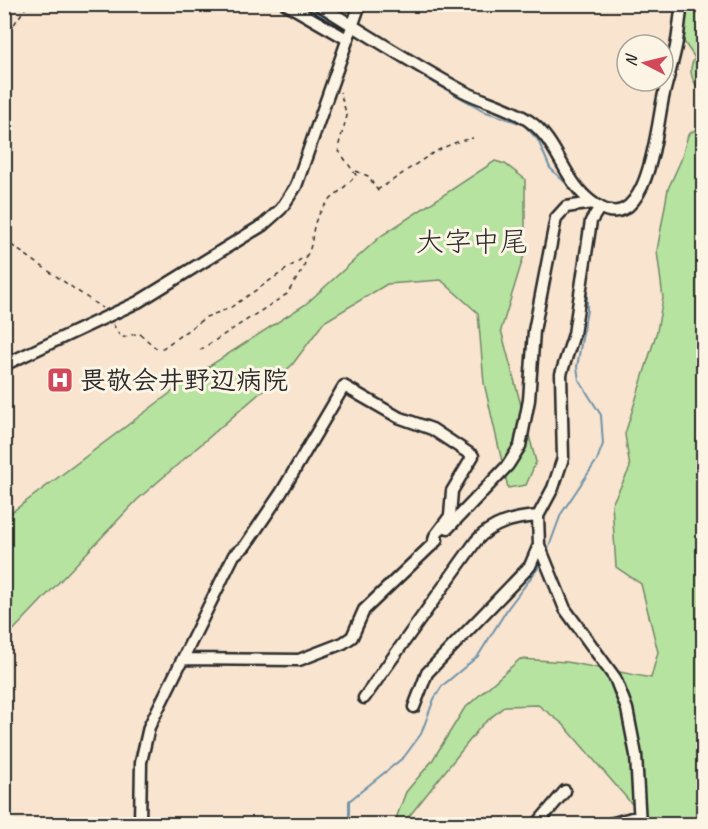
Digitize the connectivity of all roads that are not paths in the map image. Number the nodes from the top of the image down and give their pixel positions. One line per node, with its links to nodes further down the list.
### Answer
1 (286, 4): 5 (street)
2 (318, 4): 5 (street)
3 (360, 4): 5 (street)
4 (682, 4): 6 (street)
5 (350, 32): 6 (street); 7 (street)
6 (596, 205): 8 (street); 9 (street)
7 (4, 365)
8 (538, 516): 10 (street); 12 (street)
9 (433, 544): 11 (street); 11 (street)
10 (539, 545): 13 (street); 15 (street)
11 (183, 659): 16 (street)
12 (364, 698)
13 (414, 707)
14 (564, 791): 17 (street)
15 (640, 820): 18 (street)
16 (140, 825)
17 (537, 825)
18 (610, 825)

